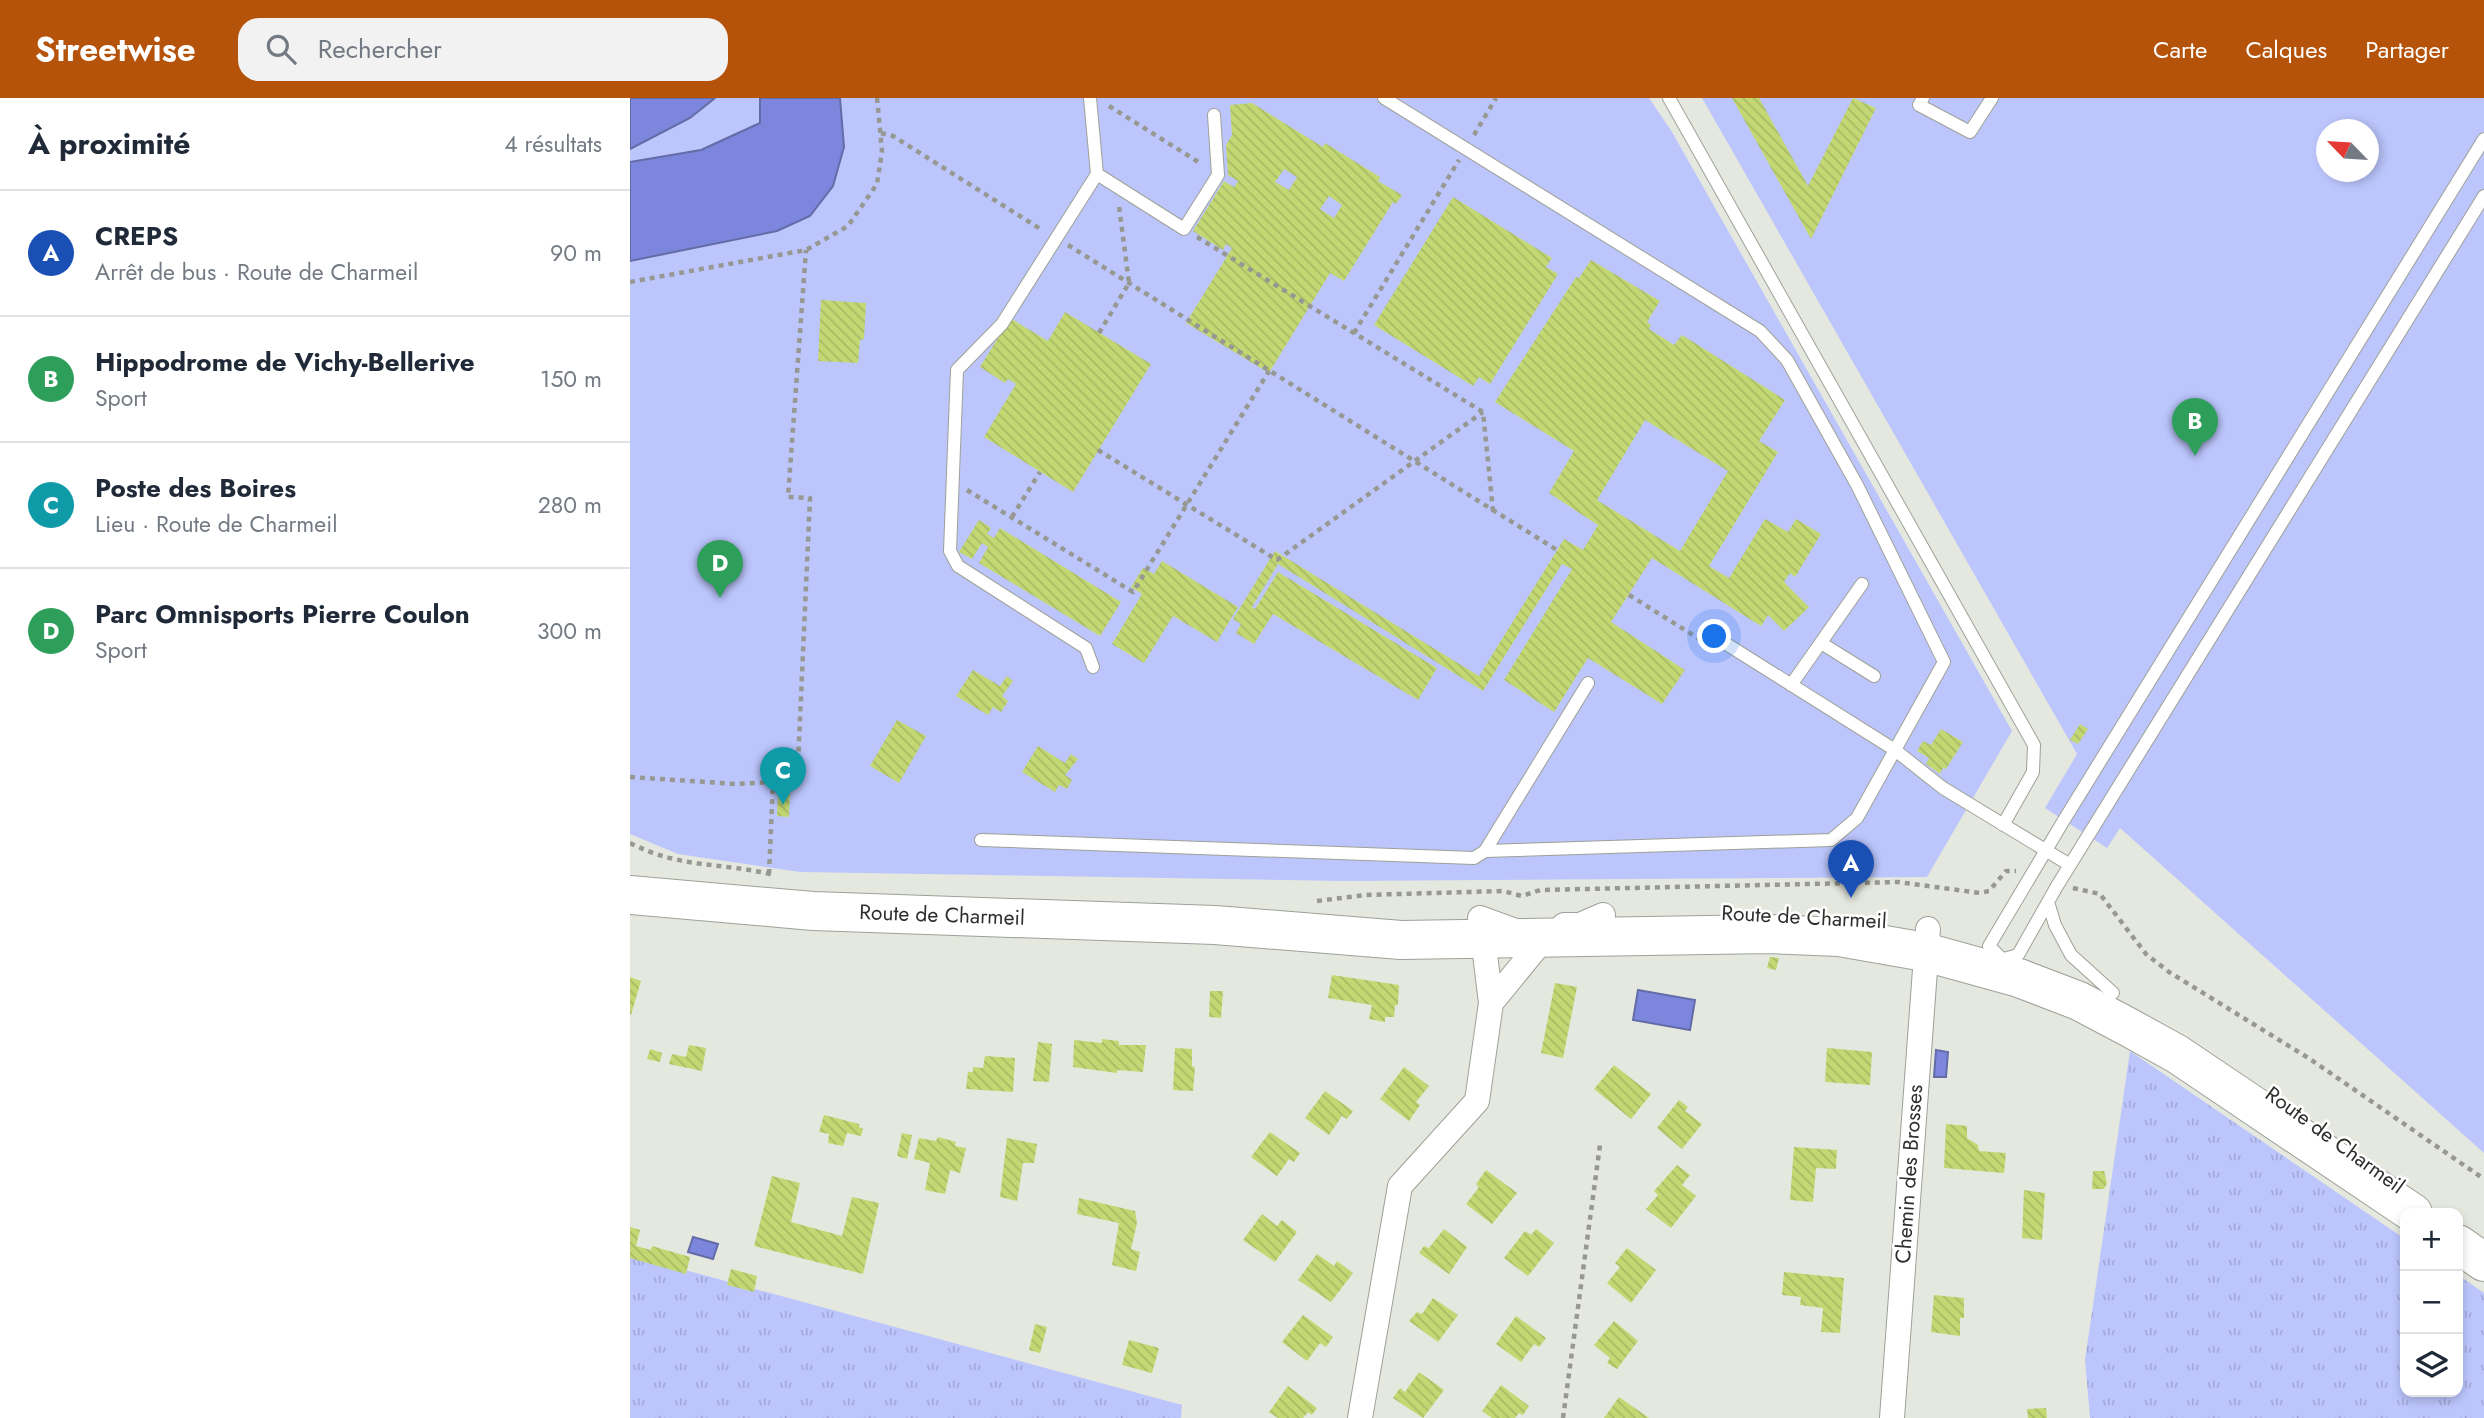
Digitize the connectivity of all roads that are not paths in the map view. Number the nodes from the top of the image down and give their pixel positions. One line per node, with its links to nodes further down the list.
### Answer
1 (1090, 98): 8 (lane)
2 (1384, 98): 17 (lane)
3 (1669, 98): 18 (lane)
4 (1923, 98): 5 (lane)
5 (1992, 98)
6 (1214, 115): 8 (lane)
7 (2484, 139): 20 (lane)
8 (1097, 174): 13 (lane)
9 (2484, 196): 22 (lane)
10 (1862, 584): 12 (lane)
11 (1720, 639): 16 (lane)
12 (1821, 643): 14 (lane); 16 (lane)
13 (1093, 667)
14 (1874, 676)
15 (1588, 683): 21 (lane)
16 (1791, 685): 17 (lane)
17 (1895, 750): 18 (lane); 21 (lane)
18 (2003, 825): 20 (lane)
19 (981, 840): 21 (lane)
20 (2046, 850): 22 (lane); 29 (lane)
21 (1485, 851)
22 (2070, 865): 26 (lane)
23 (630, 885): 25 (main road, Route de Charmeil)
24 (630, 895): 25 (main road, Route de Charmeil)
25 (671, 900): 27 (main road, Route de Charmeil)
26 (2048, 902): 29 (lane); 30 (lane)
27 (1501, 930): 28 (main road, Route de Charmeil); 28 (main road, Route de Charmeil); 31 (street); 31 (street)
28 (1927, 941): 29 (main road, Route de Charmeil); 39 (street, Chemin des Brosses)
29 (2007, 960): 30 (main road, Route de Charmeil); 32 (main road, Route de Charmeil)
30 (2113, 993): 33 (main road, Route de Charmeil)
31 (1491, 1003): 38 (street)
32 (2406, 1208)
33 (2432, 1208)
34 (2463, 1227): 35 (main road)
35 (2484, 1240)
36 (2463, 1247): 37 (main road)
37 (2484, 1262)
38 (1360, 1418)
39 (1892, 1418)

